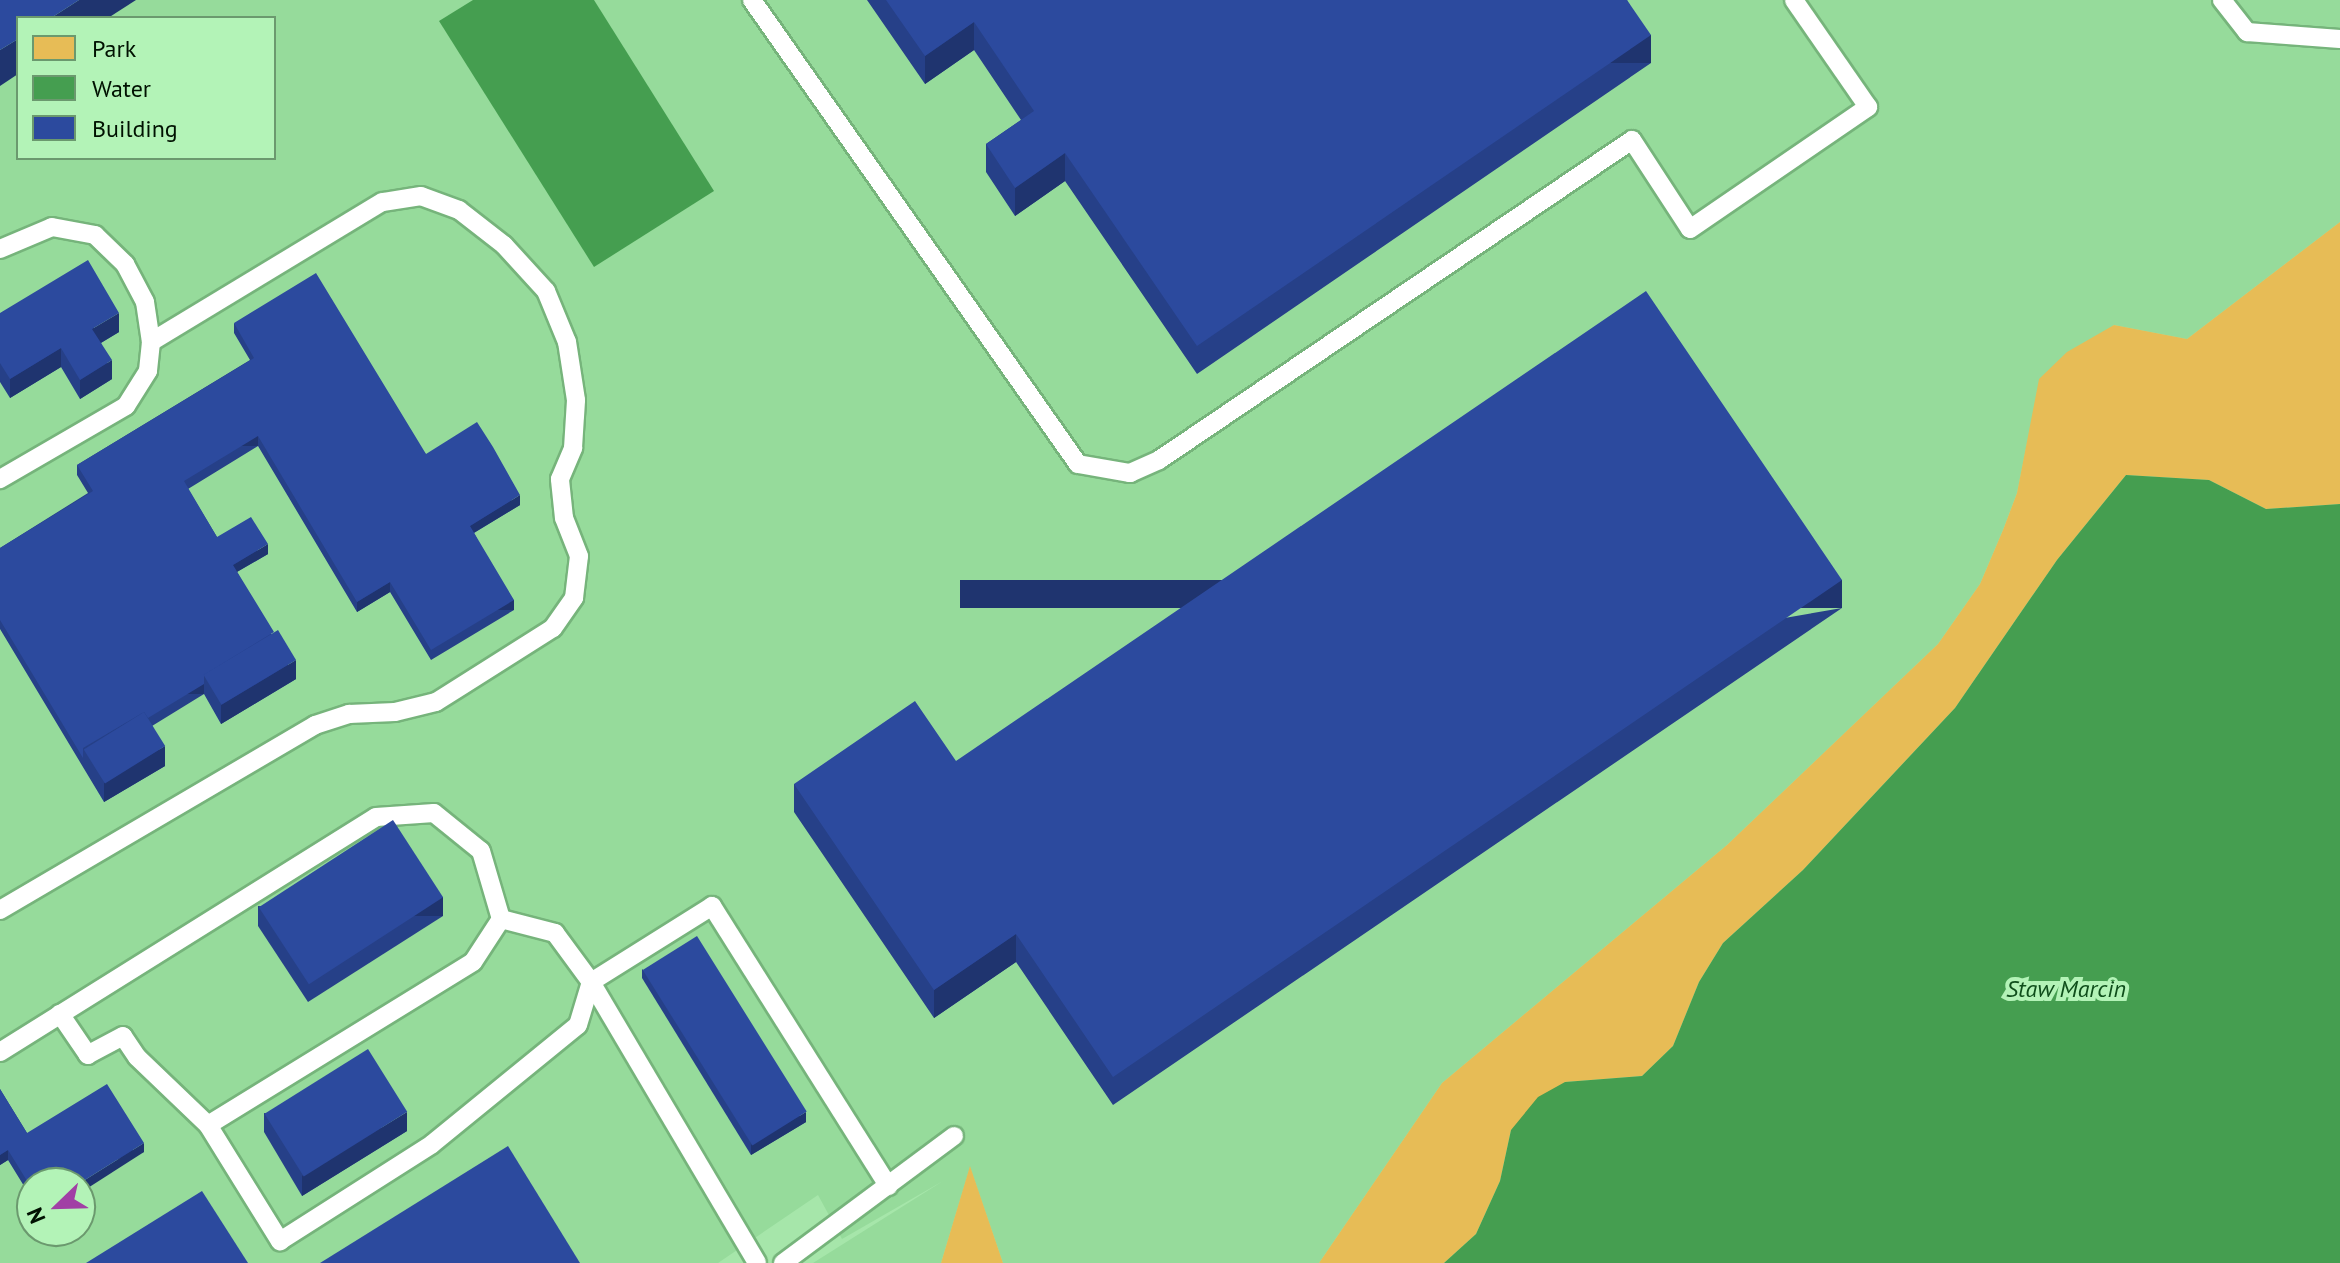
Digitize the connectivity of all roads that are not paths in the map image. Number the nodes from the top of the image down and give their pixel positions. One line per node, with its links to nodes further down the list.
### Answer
1 (752, 0): 2 (lane)
2 (1794, 0)
3 (2222, 0): 4 (lane)
4 (2340, 39)
5 (0, 249): 6 (lane)
6 (151, 342): 7 (lane); 8 (lane)
7 (0, 479)
8 (0, 910)
9 (501, 919): 10 (lane); 11 (lane); 13 (lane)
10 (591, 982): 13 (lane); 15 (lane); 16 (lane)
11 (60, 1014): 12 (lane); 13 (lane)
12 (0, 1052)
13 (208, 1125)
14 (954, 1136): 15 (lane)
15 (888, 1186): 17 (lane)
16 (757, 1263)
17 (783, 1263)

